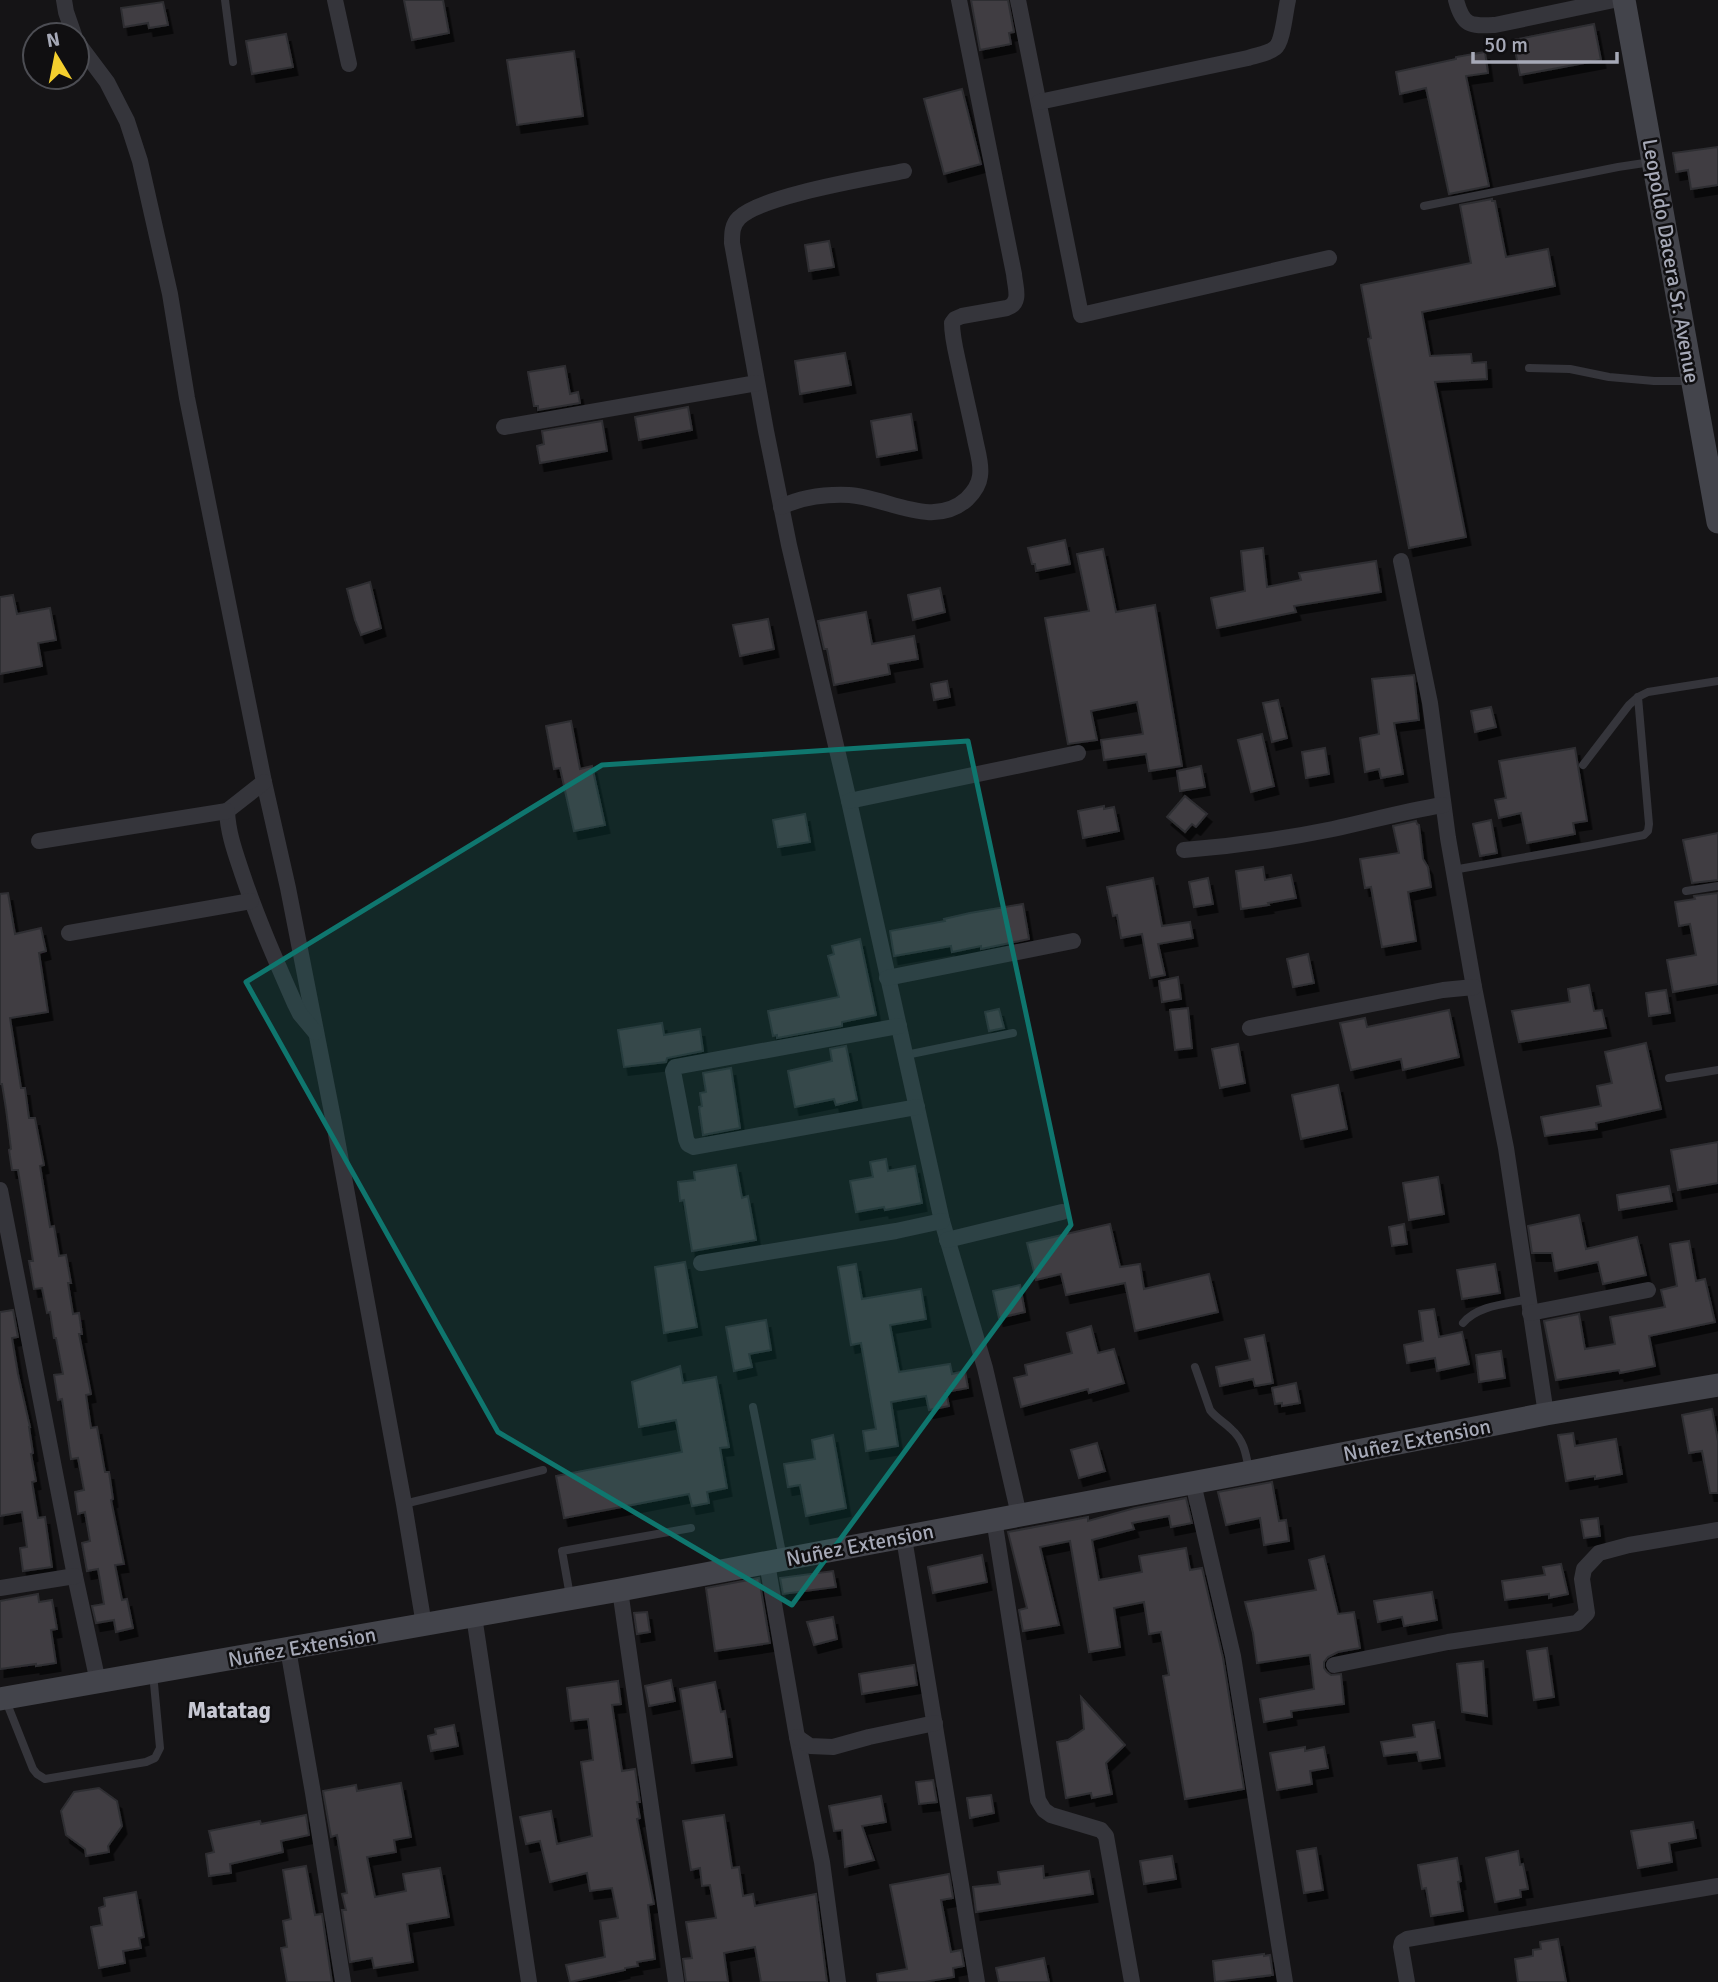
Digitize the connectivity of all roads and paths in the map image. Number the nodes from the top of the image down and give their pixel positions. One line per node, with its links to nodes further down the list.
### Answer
1 (64, 0): 10 (street)
2 (225, 0): 12 (lane)
3 (335, 0): 13 (street)
4 (959, 0): 23 (street)
5 (1018, 0): 14 (street)
6 (1288, 0): 14 (street)
7 (1456, 0): 8 (street)
8 (1614, 0)
9 (1624, 0): 15 (street, Leopoldo Dacera Sr. Avenue)
10 (69, 21)
11 (91, 61): 30 (street)
12 (233, 62)
13 (349, 64)
14 (1039, 102): 18 (street)
15 (1653, 161): 17 (lane); 20 (street, Leopoldo Dacera Sr. Avenue)
16 (904, 171): 21 (street)
17 (1424, 206)
18 (1329, 258)
19 (1529, 368): 20 (lane)
20 (1693, 381): 24 (street, Leopoldo Dacera Sr. Avenue)
21 (757, 383): 22 (street); 23 (street)
22 (504, 427)
23 (781, 507): 31 (street)
24 (1718, 522)
25 (1401, 561): 32 (street)
26 (1718, 681): 27 (lane)
27 (1638, 697): 29 (lane); 36 (lane)
28 (1078, 753): 31 (street)
29 (1583, 765)
30 (264, 782): 33 (street); 47 (street)
31 (849, 801): 42 (street)
32 (1443, 805): 35 (street); 36 (street)
33 (227, 811): 34 (street); 39 (street)
34 (39, 841)
35 (1184, 850)
36 (1453, 870): 43 (street)
37 (1718, 886): 38 (lane)
38 (1686, 891)
39 (251, 901): 40 (street); 47 (street)
40 (69, 933)
41 (1073, 941): 42 (street)
42 (887, 978): 44 (street)
43 (1474, 987): 45 (street); 58 (street)
44 (899, 1026): 48 (street); 51 (street)
45 (1250, 1028)
46 (1013, 1033): 48 (lane)
47 (316, 1034): 67 (street)
48 (906, 1055): 51 (street)
49 (1718, 1070): 50 (lane)
50 (1669, 1078)
51 (917, 1107): 54 (street)
52 (0, 1190): 74 (street)
53 (1062, 1212): 55 (street)
54 (942, 1221): 55 (street); 56 (street)
55 (947, 1240): 68 (street)
56 (701, 1263)
57 (1648, 1290): 58 (street)
58 (1530, 1306): 59 (lane); 63 (street)
59 (1463, 1322)
60 (1195, 1367): 65 (lane)
61 (1718, 1385): 63 (street, Nuñez Extension)
62 (752, 1407): 73 (lane)
63 (1546, 1414): 65 (street, Nuñez Extension)
64 (543, 1470): 67 (lane)
65 (1250, 1472): 66 (street, Nuñez Extension)
66 (1193, 1483): 68 (street, Nuñez Extension); 94 (street)
67 (404, 1504): 79 (street)
68 (1019, 1515): 69 (street, Nuñez Extension)
69 (994, 1519): 72 (street, Nuñez Extension); 93 (street)
70 (691, 1528): 77 (lane)
71 (1718, 1530): 81 (street)
72 (904, 1538): 73 (street, Nuñez Extension); 85 (street)
73 (775, 1561): 76 (street, Nuñez Extension); 86 (street)
74 (75, 1576): 75 (street); 83 (street)
75 (0, 1588)
76 (620, 1590): 77 (street, Nuñez Extension); 90 (street)
77 (570, 1599): 78 (street, Nuñez Extension)
78 (474, 1616): 79 (street, Nuñez Extension); 89 (street)
79 (424, 1625): 80 (street, Nuñez Extension)
80 (288, 1649): 82 (street, Nuñez Extension); 88 (street)
81 (1334, 1665)
82 (153, 1673): 83 (street, Nuñez Extension); 84 (lane)
83 (97, 1682): 84 (street, Nuñez Extension)
84 (3, 1699)
85 (935, 1723): 86 (street); 92 (street)
86 (797, 1737): 91 (street)
87 (1718, 1886): 95 (street)
88 (343, 1982)
89 (529, 1982)
90 (676, 1982)
91 (838, 1982)
92 (977, 1982)
93 (1132, 1982)
94 (1285, 1982)
95 (1407, 1982)

